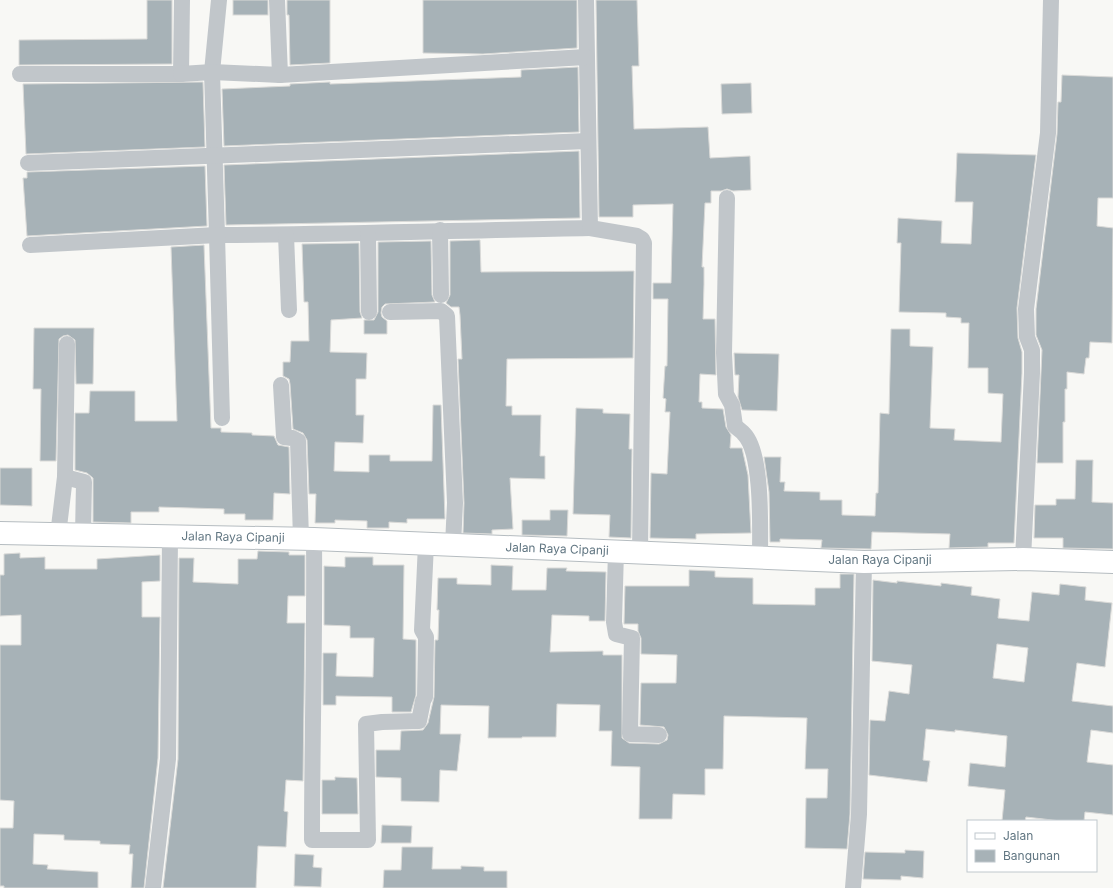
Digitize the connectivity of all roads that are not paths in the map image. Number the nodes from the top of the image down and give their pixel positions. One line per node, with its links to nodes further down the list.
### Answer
1 (182, 0): 9 (street)
2 (219, 0): 7 (street)
3 (277, 0): 10 (street)
4 (586, 0): 6 (street)
5 (1051, 0): 39 (street)
6 (586, 57): 10 (street); 11 (street)
7 (212, 72): 9 (street); 10 (street); 12 (street)
8 (20, 74): 9 (street)
9 (181, 74)
10 (280, 75)
11 (588, 141): 12 (street); 15 (street)
12 (215, 154): 13 (street); 19 (street)
13 (28, 162)
14 (726, 198): 38 (street)
15 (590, 228): 16 (street); 37 (street)
16 (440, 230): 17 (street); 21 (street)
17 (368, 234): 18 (street); 23 (street)
18 (286, 235): 19 (street); 22 (street)
19 (217, 236): 20 (street); 27 (street)
20 (30, 245)
21 (441, 296)
22 (289, 310)
23 (369, 312)
24 (390, 312): 35 (street)
25 (67, 344): 28 (street)
26 (281, 385): 33 (street)
27 (222, 418)
28 (66, 477): 30 (street); 31 (street)
29 (0, 534): 30 (main road, Jalan Raya Cipanji)
30 (58, 535): 31 (main road, Jalan Raya Cipanji)
31 (84, 535): 32 (main road, Jalan Raya Cipanji)
32 (170, 536): 33 (main road, Jalan Raya Cipanji); 43 (street)
33 (308, 539): 34 (main road, Jalan Raya Cipanji); 34 (street)
34 (426, 544): 35 (main road, Jalan Raya Cipanji)
35 (453, 545): 36 (main road, Jalan Raya Cipanji)
36 (616, 551): 37 (main road, Jalan Raya Cipanji); 42 (street)
37 (640, 552): 38 (main road, Jalan Raya Cipanji)
38 (760, 557): 40 (main road, Jalan Raya Cipanji)
39 (1023, 559): 40 (main road, Jalan Raya Cipanji); 41 (main road, Jalan Raya Cipanji)
40 (864, 562): 44 (street)
41 (1113, 562)
42 (659, 735)
43 (153, 888)
44 (853, 888)

